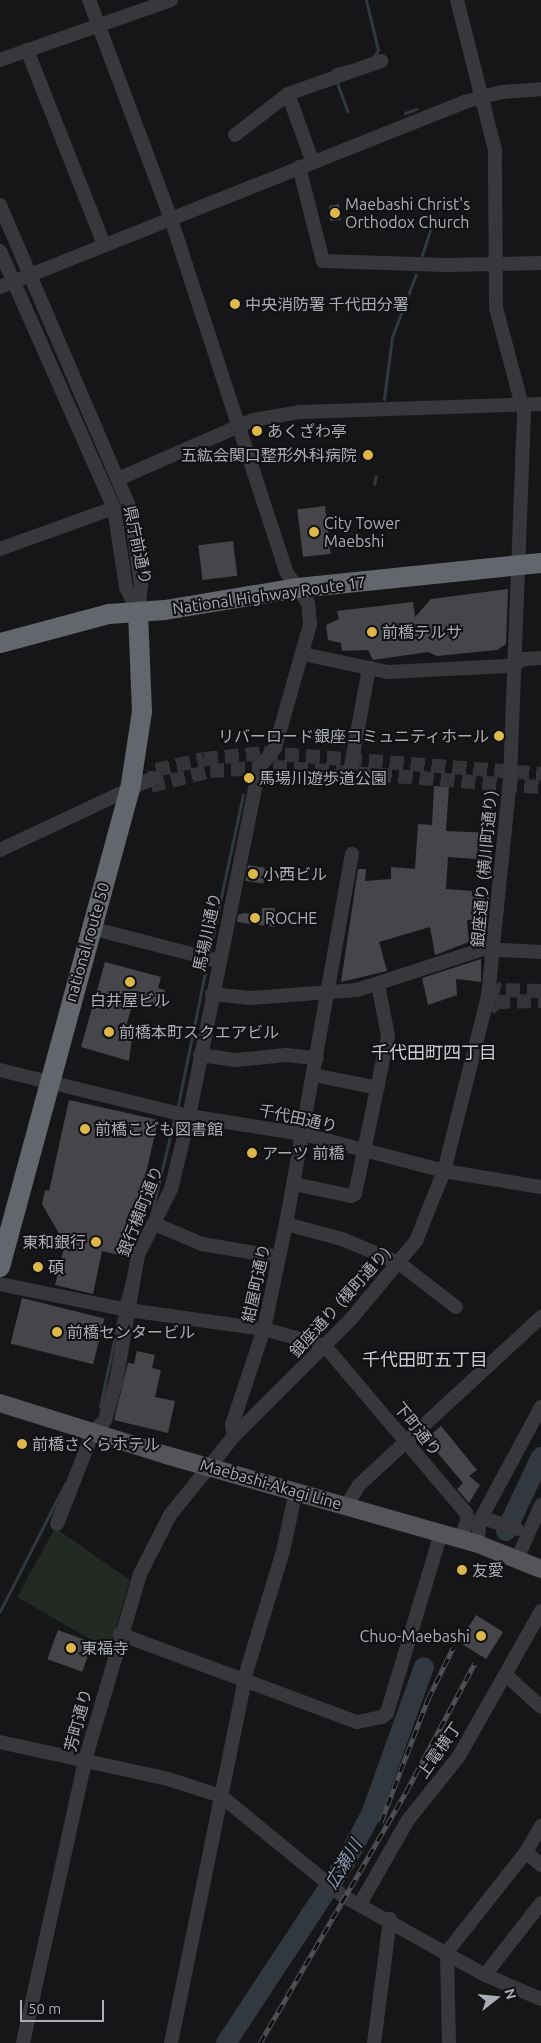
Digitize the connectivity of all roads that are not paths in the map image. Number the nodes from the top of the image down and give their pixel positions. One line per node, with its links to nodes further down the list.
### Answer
1 (89, 0): 4 (street, 馬場川通り)
2 (171, 0): 4 (street)
3 (457, 0): 10 (street, 銀座通り (横川町通り))
4 (98, 24): 5 (street); 15 (street, 馬場川通り)
5 (27, 50): 6 (street); 16 (street)
6 (0, 60)
7 (381, 61): 9 (street)
8 (541, 89): 10 (street)
9 (288, 94): 11 (street); 12 (street)
10 (479, 97): 12 (street); 19 (street, 銀座通り (横川町通り))
11 (235, 135)
12 (312, 160): 13 (street)
13 (299, 167): 15 (street); 19 (street)
14 (0, 205): 20 (street, 県庁前通り)
15 (171, 218): 16 (street); 24 (street, 馬場川通り)
16 (104, 244): 20 (street)
17 (0, 251): 21 (street, 県庁前通り)
18 (541, 263): 19 (street)
19 (496, 265): 22 (street, 銀座通り (横川町通り))
20 (30, 274): 21 (street); 25 (street, 県庁前通り)
21 (6, 284): 26 (street, 県庁前通り)
22 (524, 404): 23 (street); 24 (street); 29 (street, 銀座通り (横川町通り))
23 (541, 404)
24 (238, 424): 25 (street); 30 (street, 馬場川通り)
25 (118, 479): 31 (street, 県庁前通り)
26 (114, 508): 27 (street); 31 (street, 県庁前通り)
27 (0, 547)
28 (541, 563): 29 (highway, National Highway Route 17)
29 (518, 566): 30 (highway, National Highway Route 17); 35 (street, 銀座通り (横川町通り))
30 (298, 588): 31 (highway, National Highway Route 17); 33 (street, 馬場川通り)
31 (138, 613): 32 (highway, National Highway Route 17); 39 (highway, national route 50)
32 (0, 643)
33 (303, 654): 36 (street); 45 (street, 馬場川通り)
34 (541, 658): 35 (street)
35 (515, 664): 36 (street); 43 (street, 銀座通り (横川町通り))
36 (369, 668): 37 (street)
37 (352, 766)
38 (153, 778): 39 (street)
39 (130, 790): 40 (street); 42 (highway, national route 50)
40 (0, 850)
41 (352, 854): 47 (street, 紺屋町通り)
42 (91, 928): 45 (street); 53 (highway, national route 50)
43 (494, 951): 44 (street); 46 (street); 58 (street, 銀座通り (横川町通り))
44 (541, 952)
45 (212, 959): 48 (street, 馬場川通り)
46 (378, 984): 47 (street); 54 (street)
47 (330, 990): 48 (street); 50 (street, 紺屋町通り)
48 (212, 994): 49 (street, 馬場川通り)
49 (200, 1055): 50 (street); 55 (street, 馬場川通り)
50 (317, 1058): 52 (street, 紺屋町通り)
51 (0, 1070): 53 (street, 千代田通り)
52 (314, 1075): 54 (street); 56 (street, 紺屋町通り)
53 (48, 1083): 55 (street, 千代田通り); 61 (highway, national route 50)
54 (378, 1088): 57 (street)
55 (189, 1116): 56 (street, 千代田通り); 62 (street, 銀行横町通り)
56 (304, 1134): 57 (street, 千代田通り); 59 (street, 紺屋町通り)
57 (366, 1152): 58 (street, 千代田通り); 59 (street)
58 (444, 1171): 60 (street, 千代田通り); 65 (street, 銀座通り (榎町通り))
59 (294, 1184): 63 (street, 紺屋町通り)
60 (541, 1187)
61 (5, 1222): 66 (highway, national route 50)
62 (155, 1224): 64 (street); 69 (street, 銀行横町通り)
63 (286, 1224): 64 (street, 紺屋町通り); 65 (street)
64 (279, 1257): 71 (street, 紺屋町通り)
65 (399, 1264): 68 (street); 72 (street, 銀座通り (榎町通り))
66 (0, 1267)
67 (0, 1284): 69 (street)
68 (456, 1307)
69 (128, 1310): 71 (street); 75 (street, 銀行横町通り)
70 (541, 1317): 77 (street)
71 (264, 1329): 72 (street); 76 (street, 紺屋町通り)
72 (325, 1346): 76 (street, 銀座通り (榎町通り)); 77 (street, 下町通り)
73 (0, 1403): 75 (main road, Maebashi-Akagi Line)
74 (541, 1407): 82 (street)
75 (93, 1432): 78 (main road, Maebashi-Akagi Line); 83 (street, 銀行横町通り)
76 (234, 1436): 78 (street, 芳町通り)
77 (404, 1441): 80 (street); 82 (street, 下町通り)
78 (210, 1466): 79 (main road, Maebashi-Akagi Line); 91 (street, 芳町通り)
79 (296, 1491): 80 (main road, Maebashi-Akagi Line); 93 (street)
80 (348, 1505): 85 (main road, Maebashi-Akagi Line)
81 (541, 1505): 88 (street)
82 (484, 1519): 84 (street); 86 (street); 87 (street)
83 (57, 1524)
84 (515, 1528)
85 (441, 1533): 86 (main road, Maebashi-Akagi Line); 93 (street)
86 (460, 1538): 87 (main road, Maebashi-Akagi Line)
87 (478, 1544): 88 (main road, Maebashi-Akagi Line)
88 (518, 1557): 89 (main road, Maebashi-Akagi Line)
89 (541, 1569)
90 (541, 1611): 92 (street, 上電横丁)
91 (120, 1634): 93 (street); 96 (street, 芳町通り)
92 (506, 1675): 94 (street); 102 (street, 上電横丁)
93 (244, 1681): 97 (street)
94 (541, 1707)
95 (0, 1742): 96 (street)
96 (85, 1760): 97 (street); 107 (street, 芳町通り)
97 (221, 1796): 102 (street); 108 (street)
98 (541, 1826): 99 (street)
99 (526, 1852): 100 (street); 104 (street)
100 (541, 1865)
101 (541, 1903): 105 (street)
102 (360, 1904): 103 (street)
103 (390, 1919): 104 (street); 109 (street)
104 (447, 1952): 105 (street); 110 (street)
105 (485, 1975): 106 (street)
106 (541, 1999)
107 (23, 2043)
108 (171, 2043)
109 (374, 2043)
110 (449, 2043)

